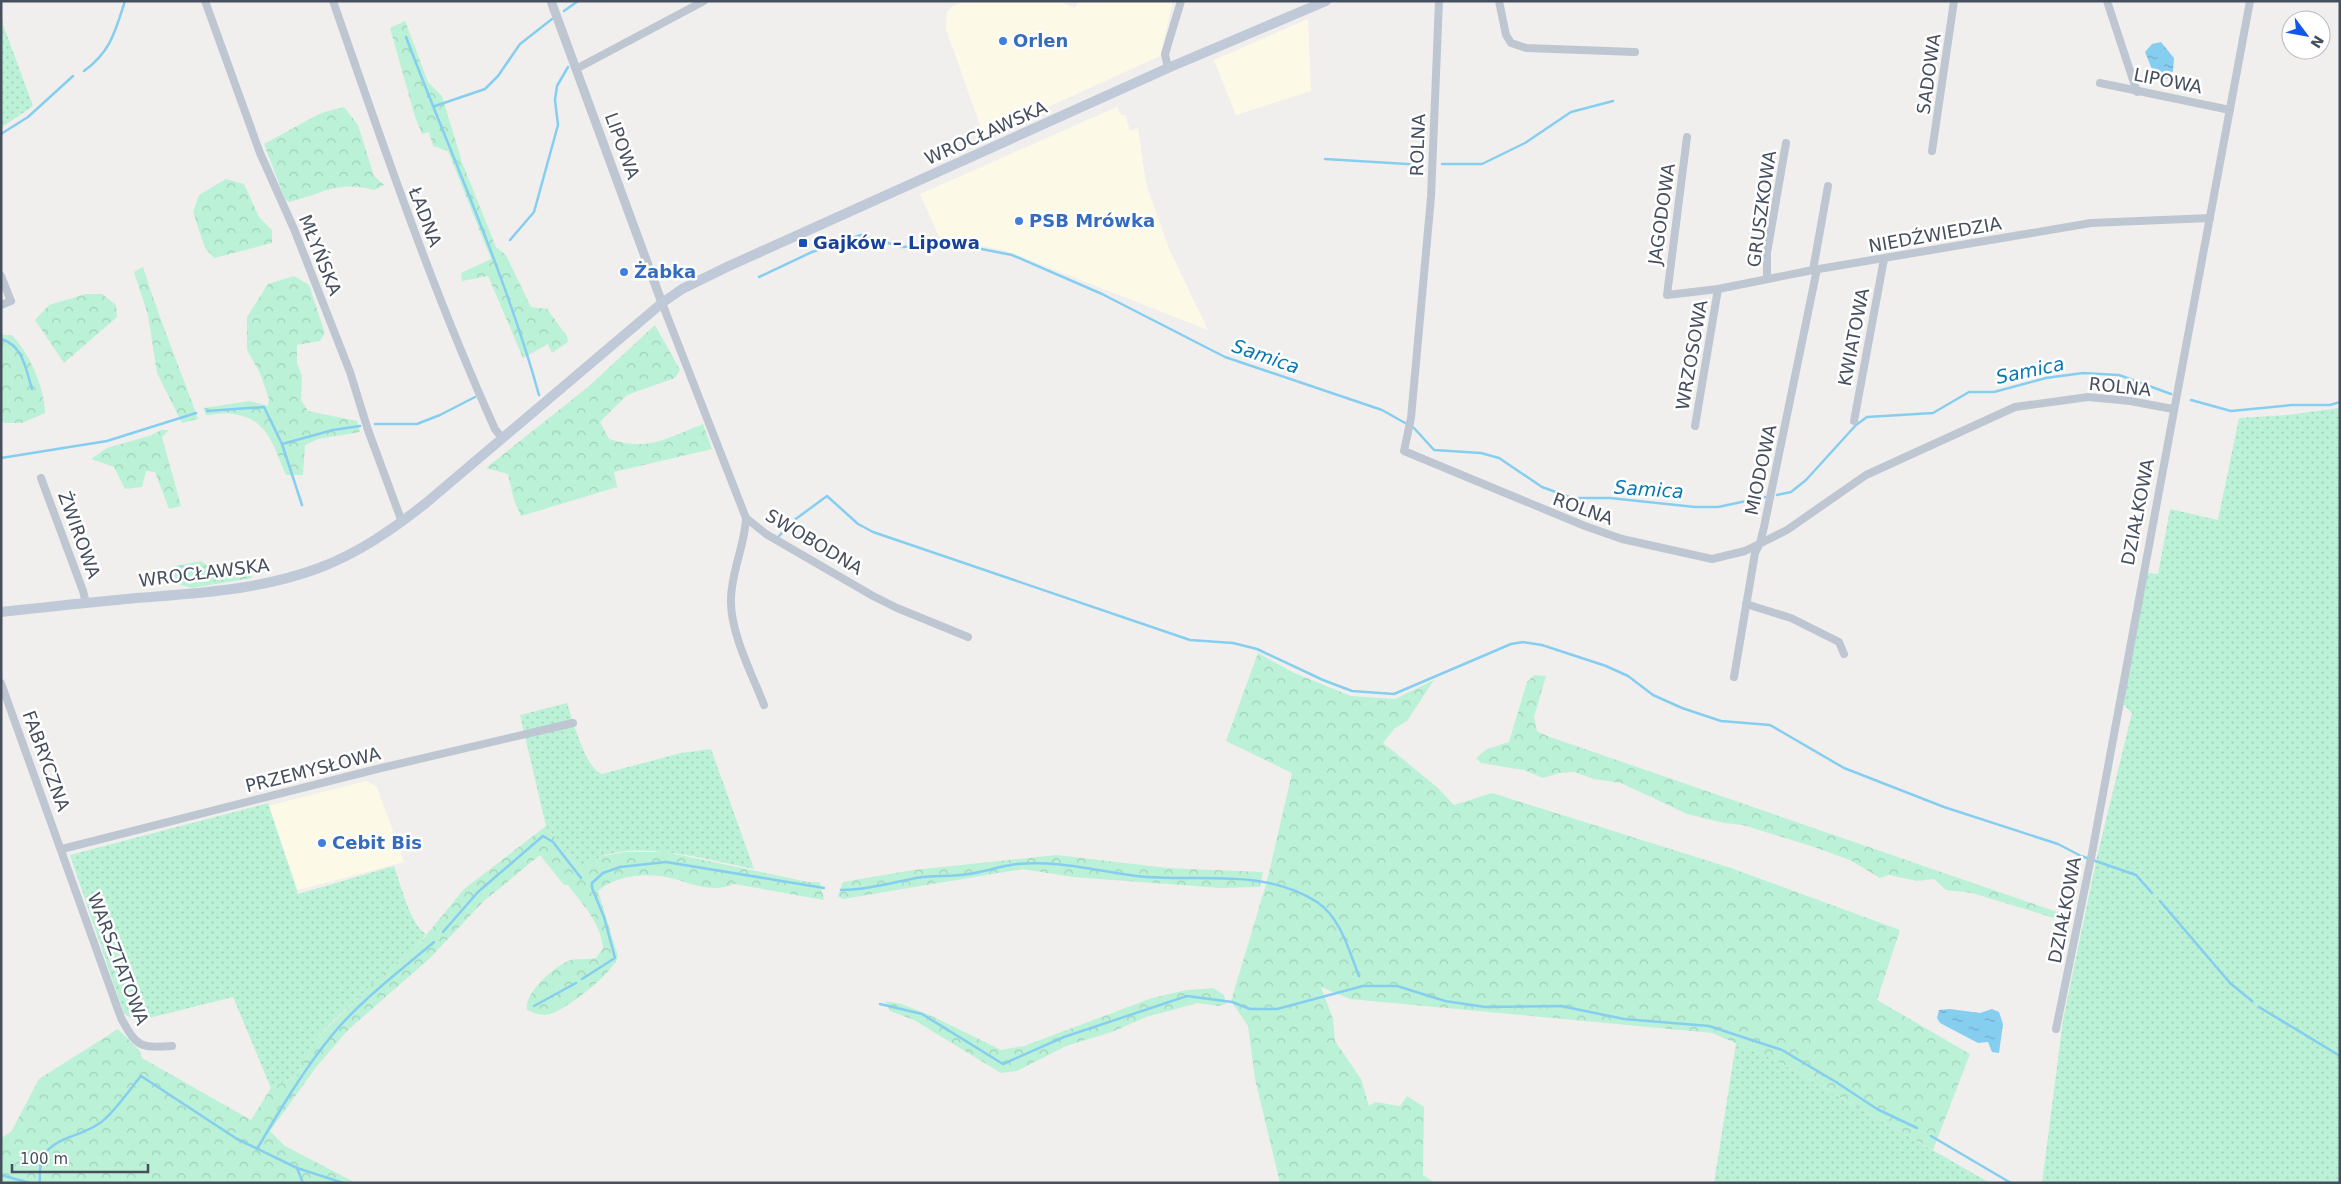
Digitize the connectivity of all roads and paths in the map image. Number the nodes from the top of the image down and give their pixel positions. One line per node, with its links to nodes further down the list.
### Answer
1 (206, 1): 37 (street, MŁYŃSKA)
2 (333, 1): 34 (street, ŁADNA)
3 (551, 1): 14 (street, LIPOWA)
4 (704, 1): 14 (street)
5 (1181, 1): 13 (street)
6 (1326, 1): 13 (main road, WROCŁAWSKA)
7 (1439, 1): 38 (street, ROLNA)
8 (1500, 1): 12 (street)
9 (1954, 1): 20 (street, SADOWA)
10 (2107, 1): 16 (street)
11 (2250, 1): 17 (street, DZIAŁKOWA)
12 (1635, 52)
13 (1168, 68): 29 (main road, WROCŁAWSKA)
14 (576, 69): 29 (street, LIPOWA)
15 (2100, 84): 16 (street, LIPOWA)
16 (2137, 92): 17 (street, LIPOWA)
17 (2230, 110): 22 (street, DZIAŁKOWA)
18 (1687, 137): 28 (street, JAGODOWA)
19 (1786, 143): 26 (street, GRUSZKOWA)
20 (1932, 151)
21 (1828, 186): 24 (street, MIODOWA)
22 (2210, 218): 23 (street, NIEDŹWIEDZIA); 31 (street, DZIAŁKOWA)
23 (1884, 259): 24 (street, NIEDŹWIEDZIA); 32 (street, KWIATOWA)
24 (1815, 270): 26 (street, NIEDŹWIEDZIA); 38 (street, MIODOWA)
25 (1, 276): 30 (street)
26 (1767, 278): 27 (street, NIEDŹWIEDZIA)
27 (1718, 289): 28 (street, NIEDŹWIEDZIA); 33 (street, WRZOSOWA)
28 (1667, 295)
29 (662, 302): 34 (main road, WROCŁAWSKA); 36 (street, SWOBODNA)
30 (1, 305)
31 (2173, 409): 38 (street, ROLNA); 49 (street, DZIAŁKOWA)
32 (1854, 421)
33 (1695, 426)
34 (502, 438): 37 (main road, WROCŁAWSKA)
35 (41, 478): 39 (street, ŻWIROWA)
36 (746, 518): 42 (street, SWOBODNA); 46 (street)
37 (402, 522): 39 (main road, WROCŁAWSKA)
38 (1760, 543): 40 (street, MIODOWA)
39 (86, 603): 41 (main road, WROCŁAWSKA)
40 (1746, 604): 43 (street); 44 (street, MIODOWA)
41 (1, 612)
42 (968, 637)
43 (1844, 654)
44 (1734, 677)
45 (1, 683): 48 (street, FABRYCZNA)
46 (764, 705)
47 (573, 723): 48 (street, PRZEMYSŁOWA)
48 (62, 849): 50 (street, WARSZTATOWA)
49 (2056, 1029)
50 (172, 1046)

